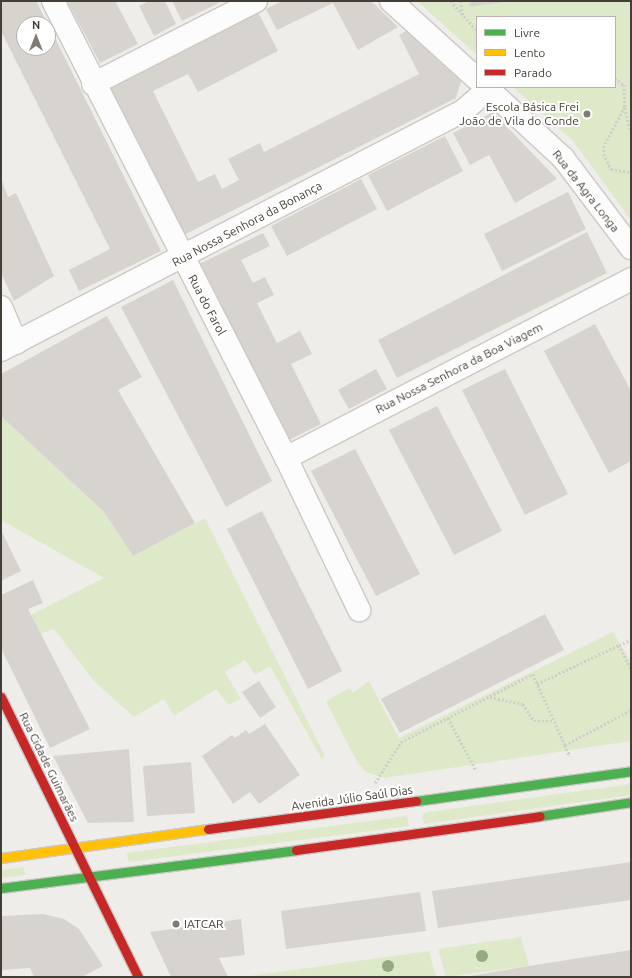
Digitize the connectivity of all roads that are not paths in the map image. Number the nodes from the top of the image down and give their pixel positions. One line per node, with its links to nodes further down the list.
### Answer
1 (53, 1): 5 (street, Rua do Farol)
2 (256, 1): 5 (street)
3 (391, 1): 4 (street, Rua da Agra Longa)
4 (476, 78)
5 (93, 84): 9 (street, Rua do Farol)
6 (482, 88): 9 (street, Rua Nossa Senhora da Bonança)
7 (487, 88): 8 (street, Rua da Agra Longa)
8 (631, 248)
9 (182, 258): 12 (street, Rua Nossa Senhora da Bonança); 13 (street, Rua do Farol)
10 (631, 279): 13 (street, Rua Nossa Senhora da Boa Viagem)
11 (1, 307): 12 (street)
12 (8, 347)
13 (286, 458): 14 (street, Rua do Farol)
14 (360, 610)
15 (1, 696): 18 (main road, Rua Cidade Guimarães)
16 (631, 771): 18 (main road, Avenida Júlio Saúl Dias)
17 (631, 802): 20 (main road)
18 (75, 848): 19 (main road, Avenida Júlio Saúl Dias); 20 (main road, Rua Cidade Guimarães)
19 (1, 858)
20 (90, 878): 21 (main road); 22 (main road, Rua Cidade Guimarães)
21 (1, 888)
22 (138, 977)

